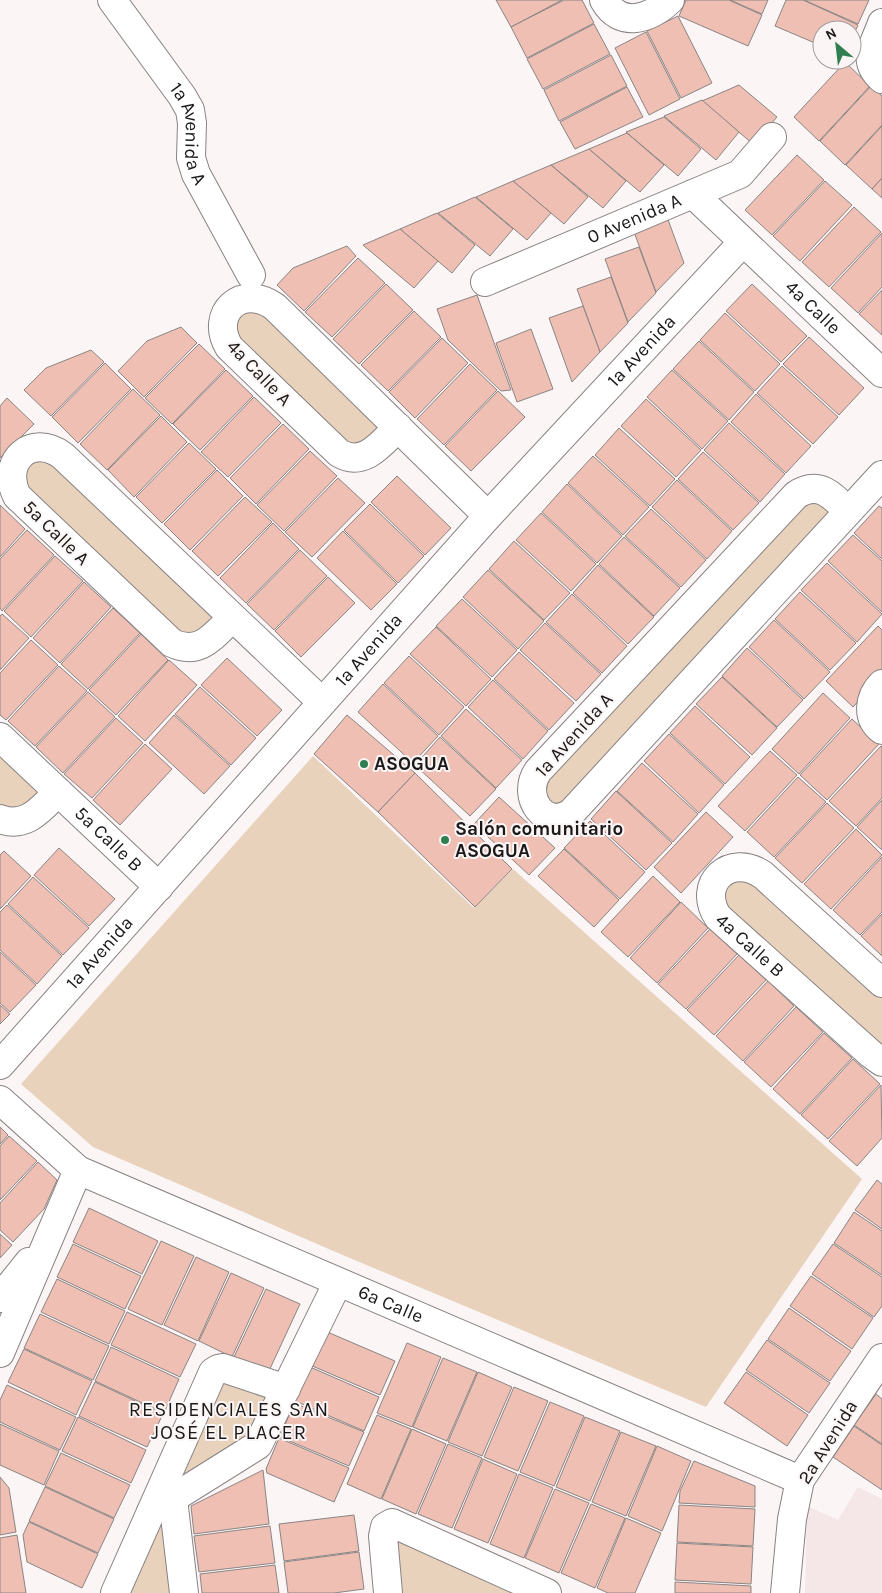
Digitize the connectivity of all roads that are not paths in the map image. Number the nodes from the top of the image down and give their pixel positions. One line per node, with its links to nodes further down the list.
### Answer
1 (112, 0): 9 (street, 1a Avenida A)
2 (604, 0): 3 (street)
3 (670, 0)
4 (882, 23): 5 (street)
5 (878, 75)
6 (772, 136): 7 (street, 0 Avenida A)
7 (693, 194): 8 (street, 4a Calle); 10 (street, 0 Avenida A)
8 (743, 242): 11 (street, 4a Calle); 15 (street, 1a Avenida)
9 (251, 275)
10 (485, 282)
11 (882, 373)
12 (398, 427): 12 (street, 4a Calle A); 15 (street, 4a Calle A)
13 (882, 475): 14 (street, 1a Avenida A)
14 (848, 512): 14 (street, 1a Avenida A)
15 (488, 516): 18 (street, 1a Avenida)
16 (232, 618): 16 (street, 5a Calle A); 18 (street, 5a Calle A)
17 (882, 684): 19 (street)
18 (322, 702): 23 (street, 1a Avenida)
19 (882, 730)
20 (0, 737): 21 (street, 5a Calle B)
21 (58, 792): 22 (street, 5a Calle B); 23 (street, 5a Calle B)
22 (0, 819)
23 (159, 887): 26 (street, 1a Avenida)
24 (882, 983): 25 (street, 4a Calle B)
25 (882, 1062)
26 (0, 1065)
27 (0, 1100): 28 (street, 6a Calle)
28 (78, 1170): 29 (street); 30 (street, 6a Calle)
29 (48, 1239): 31 (street); 32 (street)
30 (338, 1282): 34 (street); 35 (street, 6a Calle)
31 (0, 1298)
32 (0, 1353)
33 (882, 1358): 35 (street, 2a Avenida)
34 (286, 1389): 36 (street); 36 (street)
35 (800, 1480): 41 (street, 2a Avenida)
36 (162, 1506): 37 (street); 38 (street)
37 (116, 1593)
38 (184, 1593)
39 (388, 1593): 40 (street)
40 (547, 1593)
41 (785, 1593)

